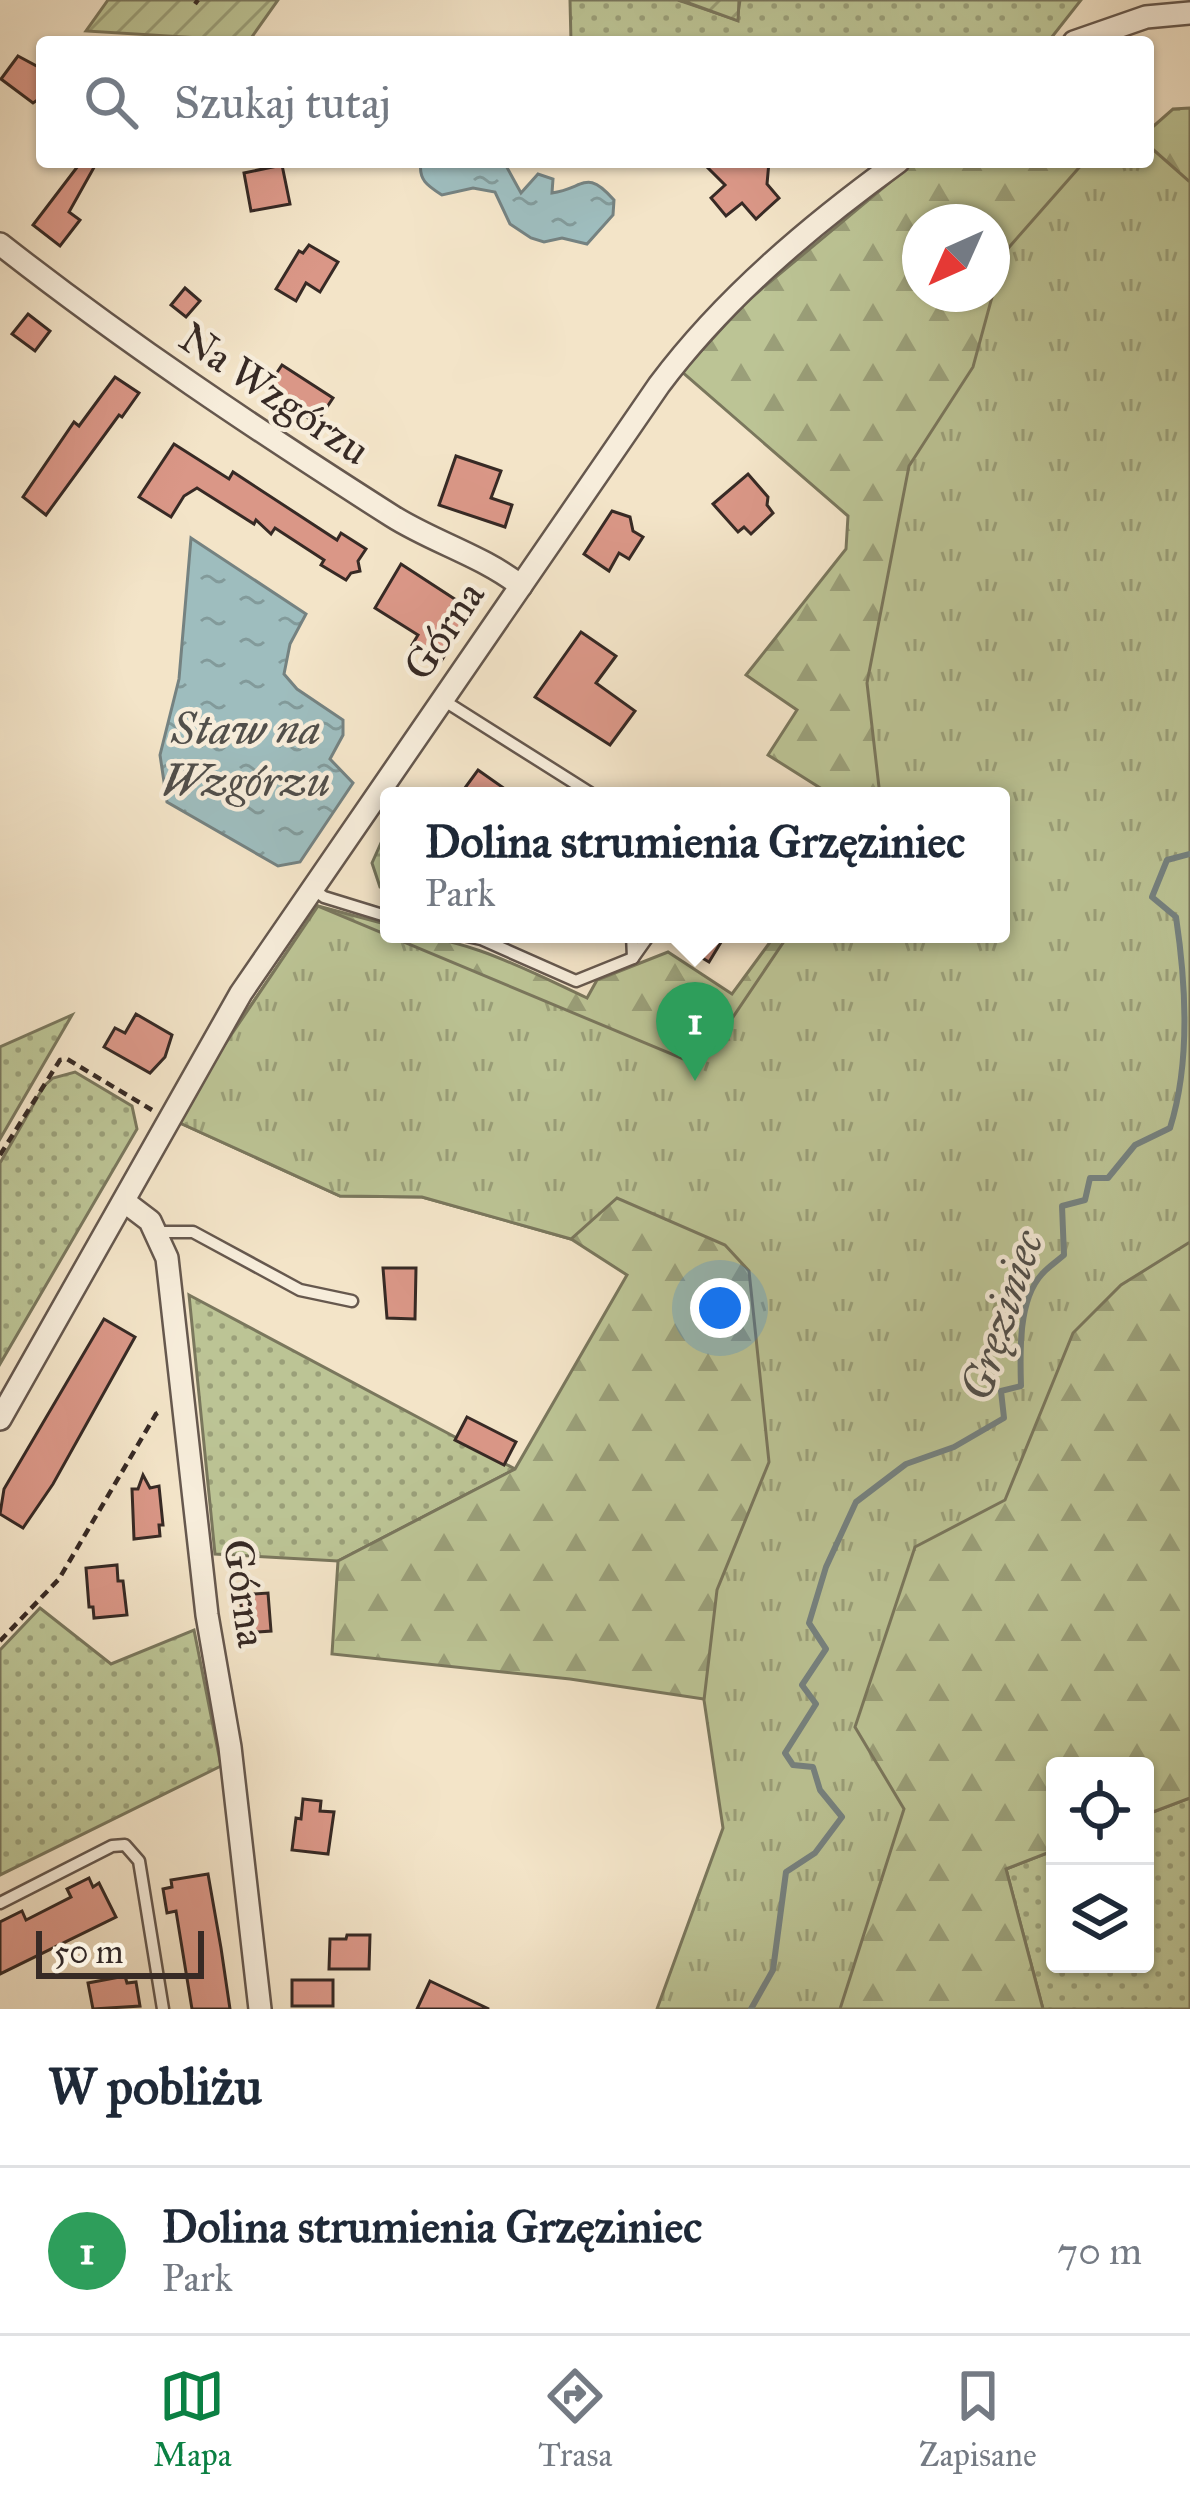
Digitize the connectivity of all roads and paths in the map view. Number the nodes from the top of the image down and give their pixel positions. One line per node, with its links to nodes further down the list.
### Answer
1 (1166, 7): 2 (street); 3 (street)
2 (1190, 14)
3 (1091, 36)
4 (890, 168): 6 (street, Górna)
5 (0, 244): 6 (street, Na Wzgórzu)
6 (521, 586): 7 (street, Górna)
7 (443, 700): 8 (street, Górna); 9 (lane)
8 (383, 787)
9 (581, 787)
10 (380, 792): 11 (street, Górna)
11 (313, 889): 12 (lane); 17 (street, Górna)
12 (380, 913)
13 (491, 943): 16 (lane)
14 (633, 943): 16 (lane)
15 (644, 943): 16 (lane)
16 (634, 958)
17 (167, 1119): 18 (path); 19 (street, Górna)
18 (0, 1155)
19 (125, 1202): 20 (street); 23 (street, Górna)
20 (158, 1232): 21 (lane); 22 (street, Górna)
21 (352, 1301)
22 (184, 1408): 24 (path); 27 (street, Górna)
23 (0, 1419)
24 (0, 1641)
25 (0, 1903): 26 (lane)
26 (163, 2009)
27 (260, 2009)

